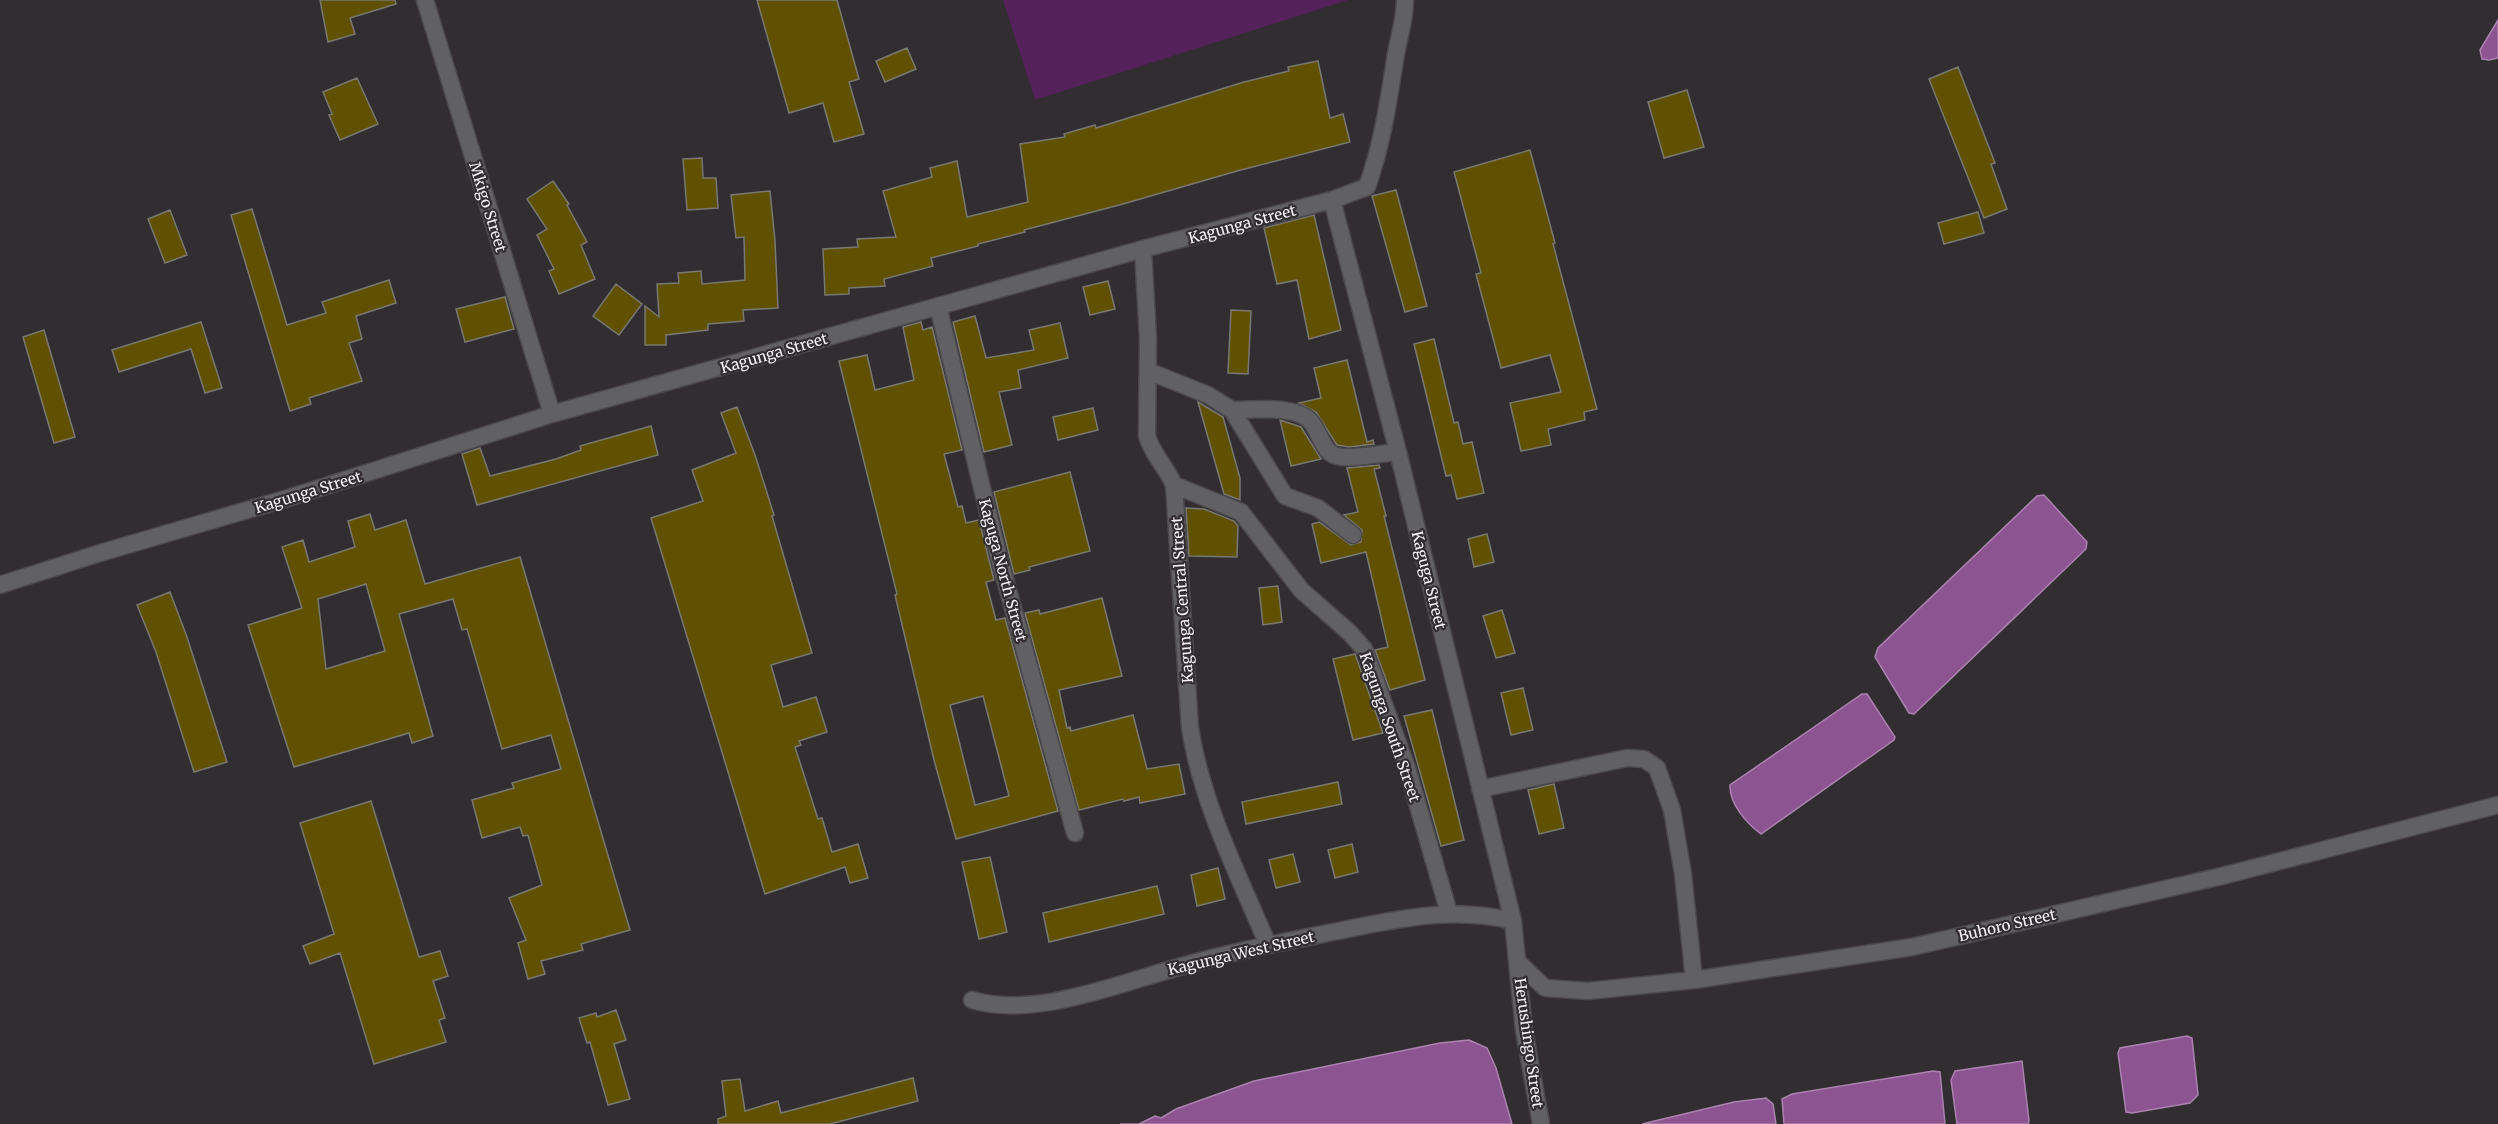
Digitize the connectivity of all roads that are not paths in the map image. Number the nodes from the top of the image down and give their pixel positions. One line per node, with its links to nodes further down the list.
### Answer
1 (425, 0): 8 (street, Mkigo Street)
2 (1405, 0): 3 (street, Kagunga Street)
3 (1332, 200): 4 (street, Kagunga Street); 9 (street, Kaguga Street)
4 (1143, 249): 5 (street, Kagunga Street); 6 (street, Kagunga Central Street)
5 (939, 306): 8 (street, Kagunga Street); 15 (street, Kaguga North Street)
6 (1148, 371): 7 (street); 10 (street, Kagunga Central Street)
7 (1232, 410): 9 (street); 11 (street)
8 (552, 414): 12 (street, Kagunga Street)
9 (1398, 452): 13 (street, Kaguga Street)
10 (1174, 485): 16 (street, Kagunga South Street); 18 (street, Kagunga Central Street)
11 (1353, 535)
12 (0, 585)
13 (1480, 789): 17 (street, Kaguga Street); 20 (street)
14 (2498, 805): 20 (street, Buhoro Street)
15 (1075, 833)
16 (1449, 913): 17 (street, Kagunga West Street); 18 (street, Kagunga West Street)
17 (1513, 921): 19 (street, Kaguga Street)
18 (1268, 945): 21 (street, Kagunga West Street)
19 (1518, 962): 20 (street, Buhoro Street); 22 (street, Herushingo Street)
20 (1694, 980)
21 (972, 1000)
22 (1541, 1124)

